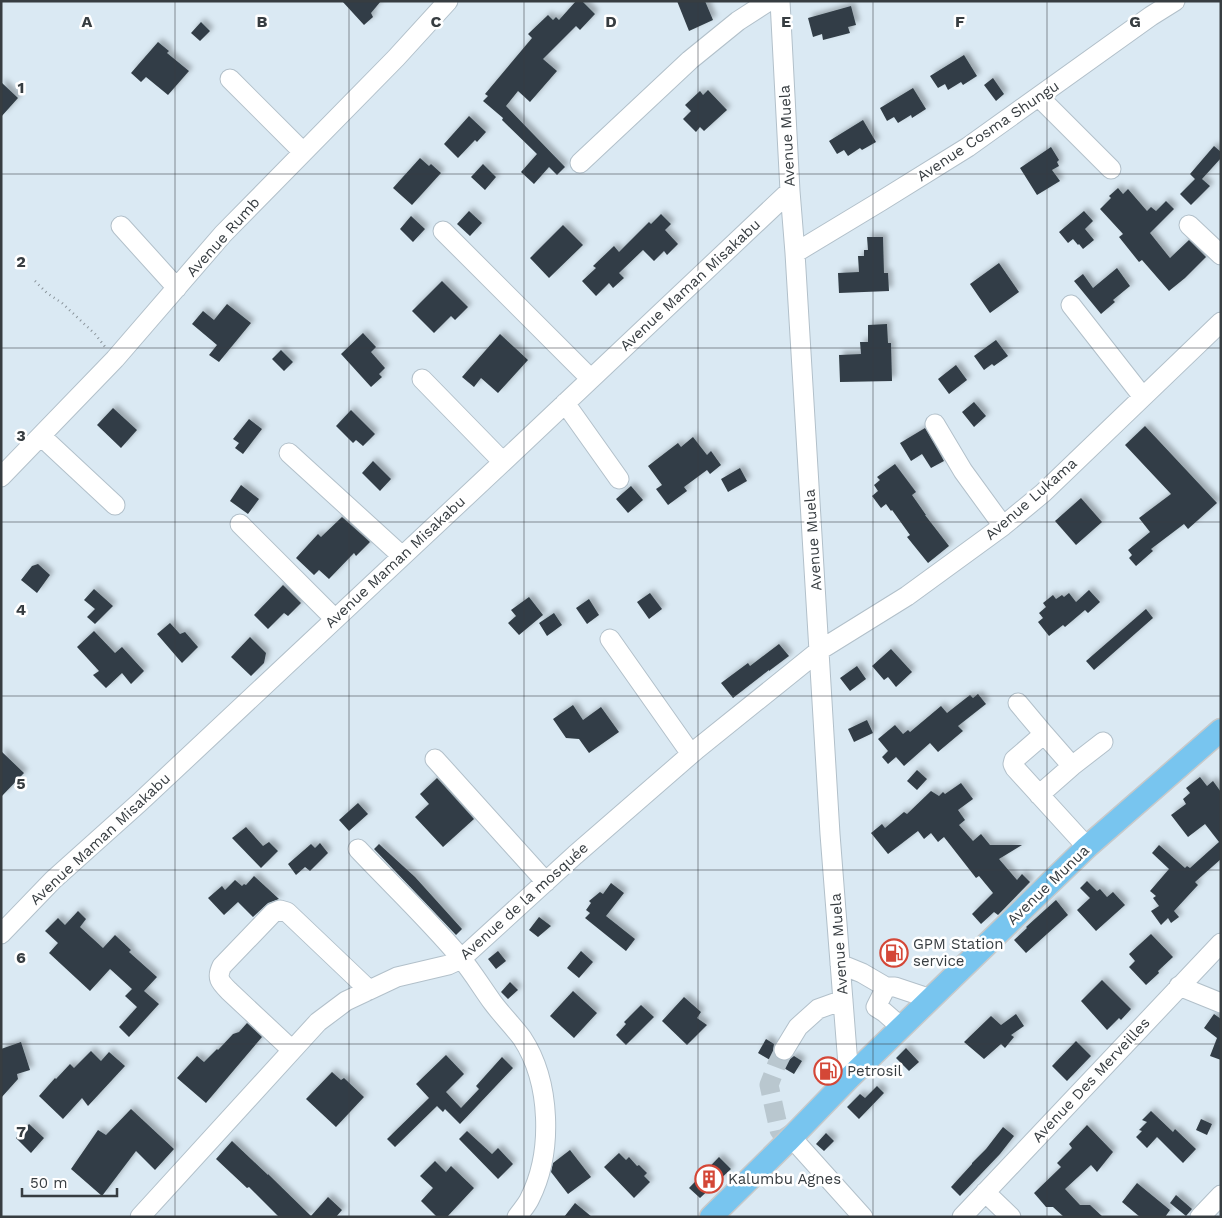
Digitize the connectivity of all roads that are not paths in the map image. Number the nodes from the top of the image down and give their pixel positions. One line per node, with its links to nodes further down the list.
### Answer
1 (448, 1): 7 (street, Avenue Rumb)
2 (769, 1): 8 (street)
3 (780, 1): 10 (street, Avenue Muela)
4 (1175, 1): 6 (street, Avenue Cosma Shungu)
5 (230, 79): 7 (street)
6 (1039, 97): 9 (street); 14 (street, Avenue Cosma Shungu)
7 (303, 152): 16 (street, Avenue Rumb)
8 (580, 163)
9 (1111, 169)
10 (790, 191): 14 (street, Avenue Muela); 20 (street, Avenue Maman Misakabu)
11 (1189, 225): 15 (street)
12 (121, 226): 16 (street)
13 (442, 230): 20 (street)
14 (795, 253): 35 (street, Avenue Muela)
15 (1221, 255)
16 (177, 288): 24 (street, Avenue Rumb)
17 (1071, 305): 21 (street)
18 (1221, 322): 21 (street, Avenue Lukama)
19 (422, 379): 26 (street)
20 (591, 379): 22 (street, Avenue Maman Misakabu)
21 (1143, 397): 31 (street, Avenue Lukama)
22 (565, 403): 26 (street, Avenue Maman Misakabu); 28 (street)
23 (935, 424): 31 (street)
24 (41, 436): 27 (street, Avenue Rumb); 29 (street)
25 (289, 453): 32 (street)
26 (503, 462): 32 (street, Avenue Maman Misakabu)
27 (1, 477)
28 (620, 479)
29 (115, 506)
30 (240, 524): 33 (street)
31 (1003, 526): 35 (street, Avenue Lukama)
32 (402, 556): 33 (street, Avenue Maman Misakabu)
33 (335, 619): 47 (street, Avenue Maman Misakabu)
34 (610, 639): 40 (street)
35 (820, 650): 40 (street, Avenue de la mosquée); 50 (street, Avenue Muela)
36 (1018, 703): 38 (street)
37 (1221, 730): 44 (main road, Avenue Munua)
38 (1044, 734): 42 (street); 43 (street)
39 (1103, 742): 42 (street)
40 (692, 754): 46 (street, Avenue de la mosquée)
41 (435, 759): 46 (street)
42 (1072, 766): 43 (street)
43 (1039, 795): 44 (street)
44 (1087, 847): 54 (main road, Avenue Munua)
45 (358, 849): 49 (street)
46 (546, 882): 49 (street, Avenue de la mosquée)
47 (1, 934)
48 (1221, 943): 51 (street, Avenue Des Merveilles)
49 (461, 959): 53 (street, Avenue de la mosquée); 66 (street)
50 (840, 964): 52 (street); 56 (street, Avenue Muela)
51 (1179, 986): 55 (street); 63 (street, Avenue Des Merveilles)
52 (886, 987): 54 (street); 57 (street)
53 (369, 990): 59 (street, Avenue de la mosquée); 59 (street)
54 (931, 999): 58 (main road, Avenue Munua)
55 (1221, 1003)
56 (843, 1005): 57 (street); 60 (street); 61 (street, Avenue Muela)
57 (876, 1007): 58 (street)
58 (900, 1028): 61 (main road, Avenue Munua)
59 (292, 1050): 65 (street, Avenue de la mosquée)
60 (784, 1050)
61 (849, 1078): 62 (main road, Avenue Munua)
62 (791, 1137): 67 (main road, Avenue Munua); 68 (street)
63 (985, 1192): 69 (street, Avenue Des Merveilles); 70 (street)
64 (1221, 1195): 71 (street)
65 (140, 1217)
66 (517, 1217)
67 (711, 1217)
68 (863, 1217)
69 (962, 1217)
70 (1011, 1217)
71 (1200, 1217)

